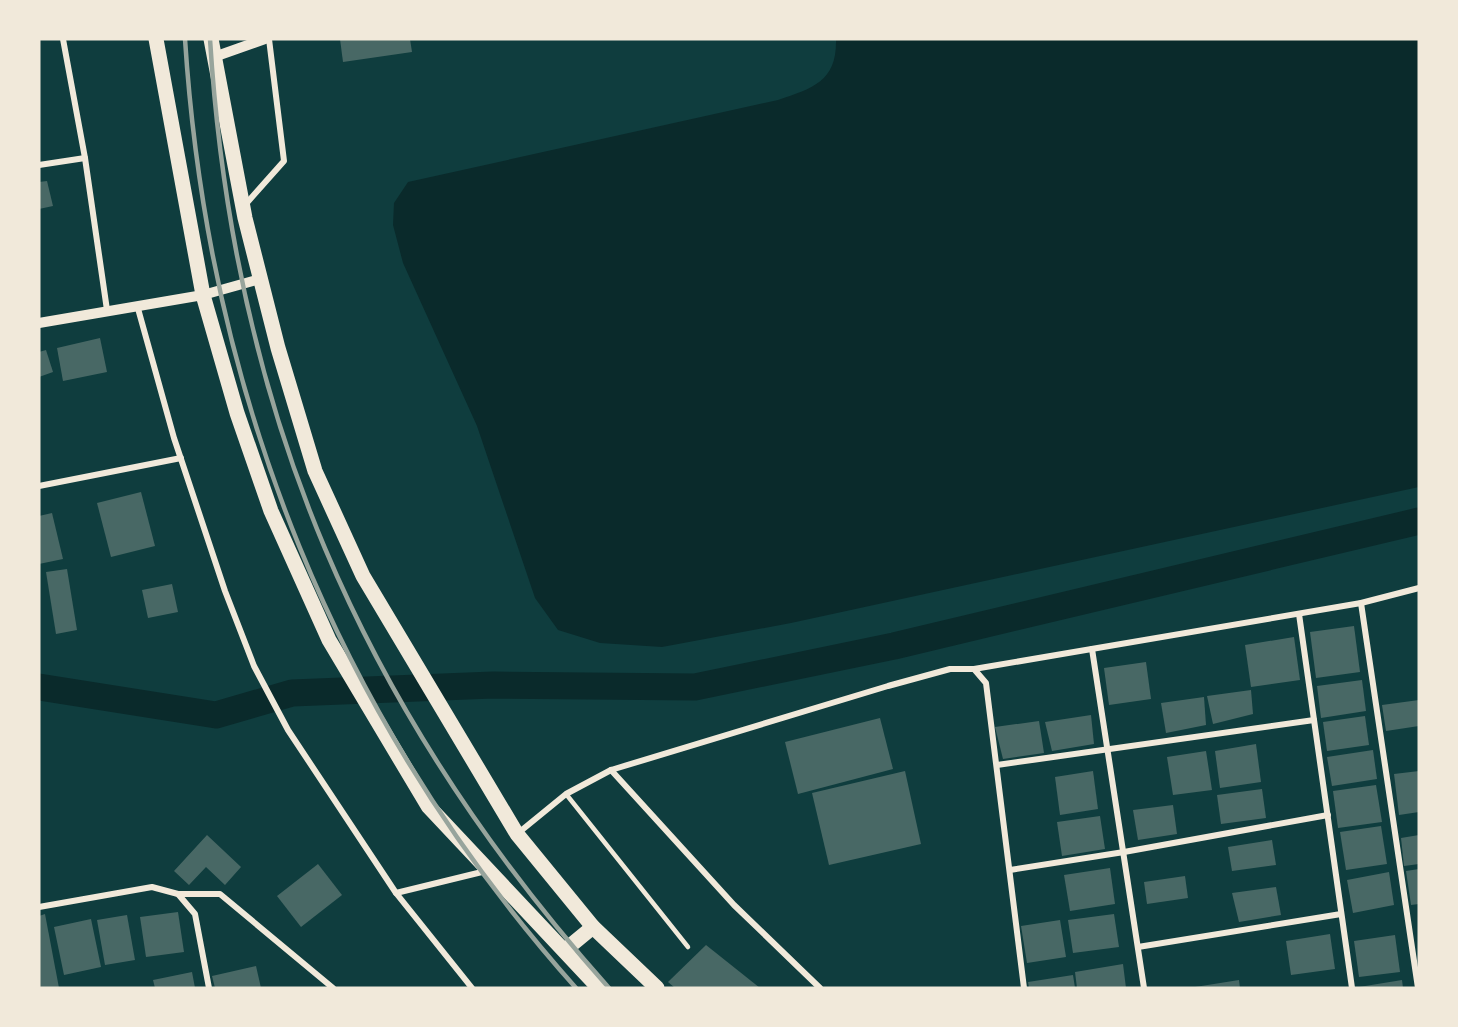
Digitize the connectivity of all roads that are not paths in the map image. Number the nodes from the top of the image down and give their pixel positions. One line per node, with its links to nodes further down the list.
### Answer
1 (63, 39): 6 (street)
2 (156, 39): 10 (main road)
3 (211, 39): 5 (main road)
4 (267, 39): 5 (street); 8 (street)
5 (214, 57): 8 (main road)
6 (85, 158): 7 (street); 12 (street)
7 (39, 165)
8 (243, 208): 9 (main road)
9 (260, 279): 10 (street); 27 (main road)
10 (203, 295): 11 (street); 29 (main road)
11 (137, 305): 12 (street); 14 (street)
12 (107, 310): 13 (street)
13 (39, 323)
14 (181, 458): 15 (street); 31 (street)
15 (39, 486)
16 (1419, 588): 17 (street)
17 (1361, 603): 18 (street); 48 (street)
18 (1299, 614): 19 (street); 21 (street)
19 (1092, 649): 20 (street); 22 (street)
20 (974, 669): 23 (street); 24 (street)
21 (1314, 720): 22 (street); 26 (street)
22 (1108, 749): 23 (street); 28 (street)
23 (997, 765): 30 (street)
24 (611, 770): 25 (street); 44 (street)
25 (566, 794): 27 (street); 36 (lane)
26 (1328, 815): 28 (street); 34 (street)
27 (518, 834): 35 (main road)
28 (1124, 852): 30 (street); 37 (street)
29 (490, 870): 31 (street); 38 (main road)
30 (1010, 870): 45 (street)
31 (396, 893): 41 (street)
32 (178, 894): 33 (street); 39 (street); 40 (street)
33 (39, 907)
34 (1341, 914): 37 (street); 47 (street)
35 (593, 927): 38 (main road); 43 (main road)
36 (688, 947)
37 (1138, 947): 46 (street)
38 (565, 950): 42 (main road)
39 (209, 988)
40 (333, 988)
41 (472, 988)
42 (599, 988)
43 (657, 988)
44 (820, 988)
45 (1024, 988)
46 (1144, 988)
47 (1352, 988)
48 (1418, 988)

